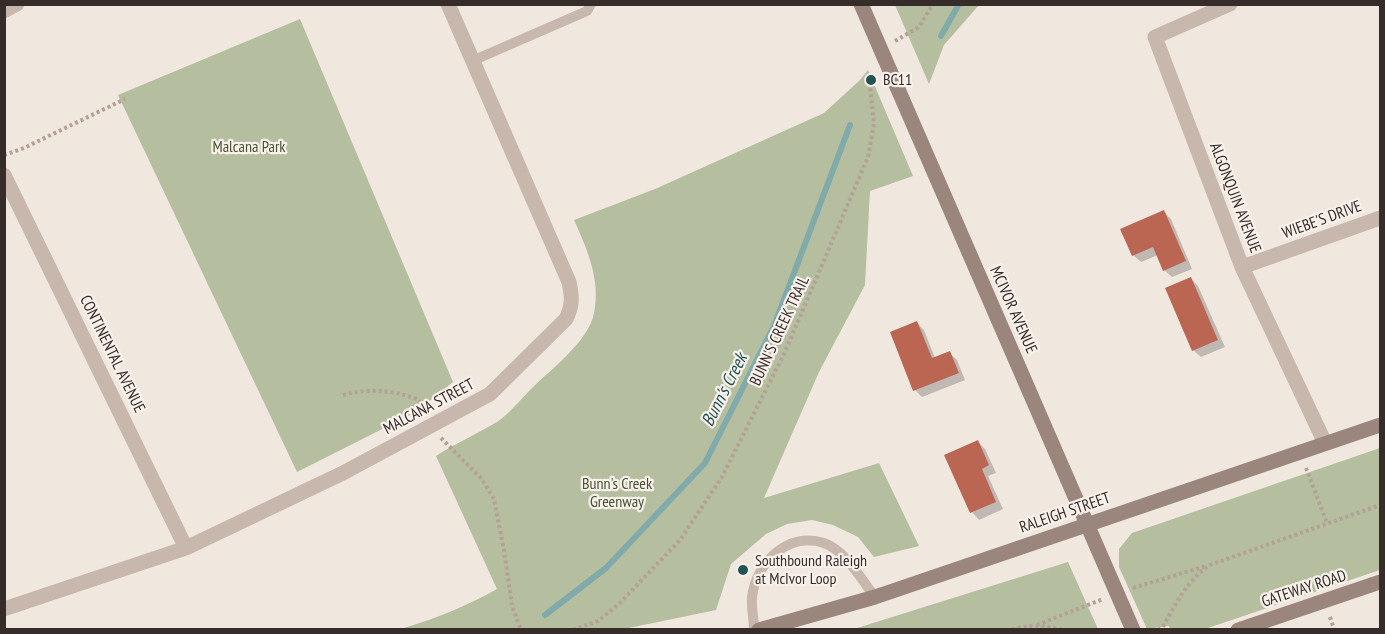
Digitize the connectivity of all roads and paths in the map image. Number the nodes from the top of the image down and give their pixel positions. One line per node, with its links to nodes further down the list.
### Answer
1 (16, 4): 7 (street)
2 (448, 4): 9 (street, MALCANA STREET)
3 (591, 4): 9 (lane)
4 (861, 4): 8 (street, MCIVOR AVENUE)
5 (933, 4): 8 (path, BUNN'S CREEK TRAIL)
6 (1230, 4): 14 (street, ALGONQUIN AVENUE)
7 (4, 11)
8 (884, 57): 22 (street, MCIVOR AVENUE); 30 (path, BUNN'S CREEK TRAIL)
9 (472, 61): 17 (street, MALCANA STREET)
10 (125, 99): 11 (path)
11 (4, 154)
12 (4, 175): 23 (street, CONTINENTAL AVENUE)
13 (1380, 218): 14 (street, WIEBE'S DRIVE)
14 (1242, 267): 18 (street, ALGONQUIN AVENUE)
15 (343, 395): 17 (path)
16 (1380, 424): 18 (street, RALEIGH STREET)
17 (430, 428): 23 (street, MALCANA STREET); 29 (path)
18 (1325, 443): 19 (street, RALEIGH STREET)
19 (1299, 452): 21 (path); 22 (street, RALEIGH STREET)
20 (1380, 506): 21 (path)
21 (1327, 523): 35 (path)
22 (1087, 524): 25 (street, RALEIGH STREET); 34 (street, MCIVOR AVENUE)
23 (186, 548): 26 (street, MALCANA STREET)
24 (1380, 582): 36 (street, GATEWAY ROAD)
25 (875, 597): 31 (street, RALEIGH STREET); 31 (lane)
26 (4, 609)
27 (1330, 617): 28 (path)
28 (1334, 629)
29 (521, 630)
30 (573, 630)
31 (756, 630)
32 (1012, 630): 33 (path)
33 (1063, 630)
34 (1133, 630)
35 (1158, 630)
36 (1238, 630)

